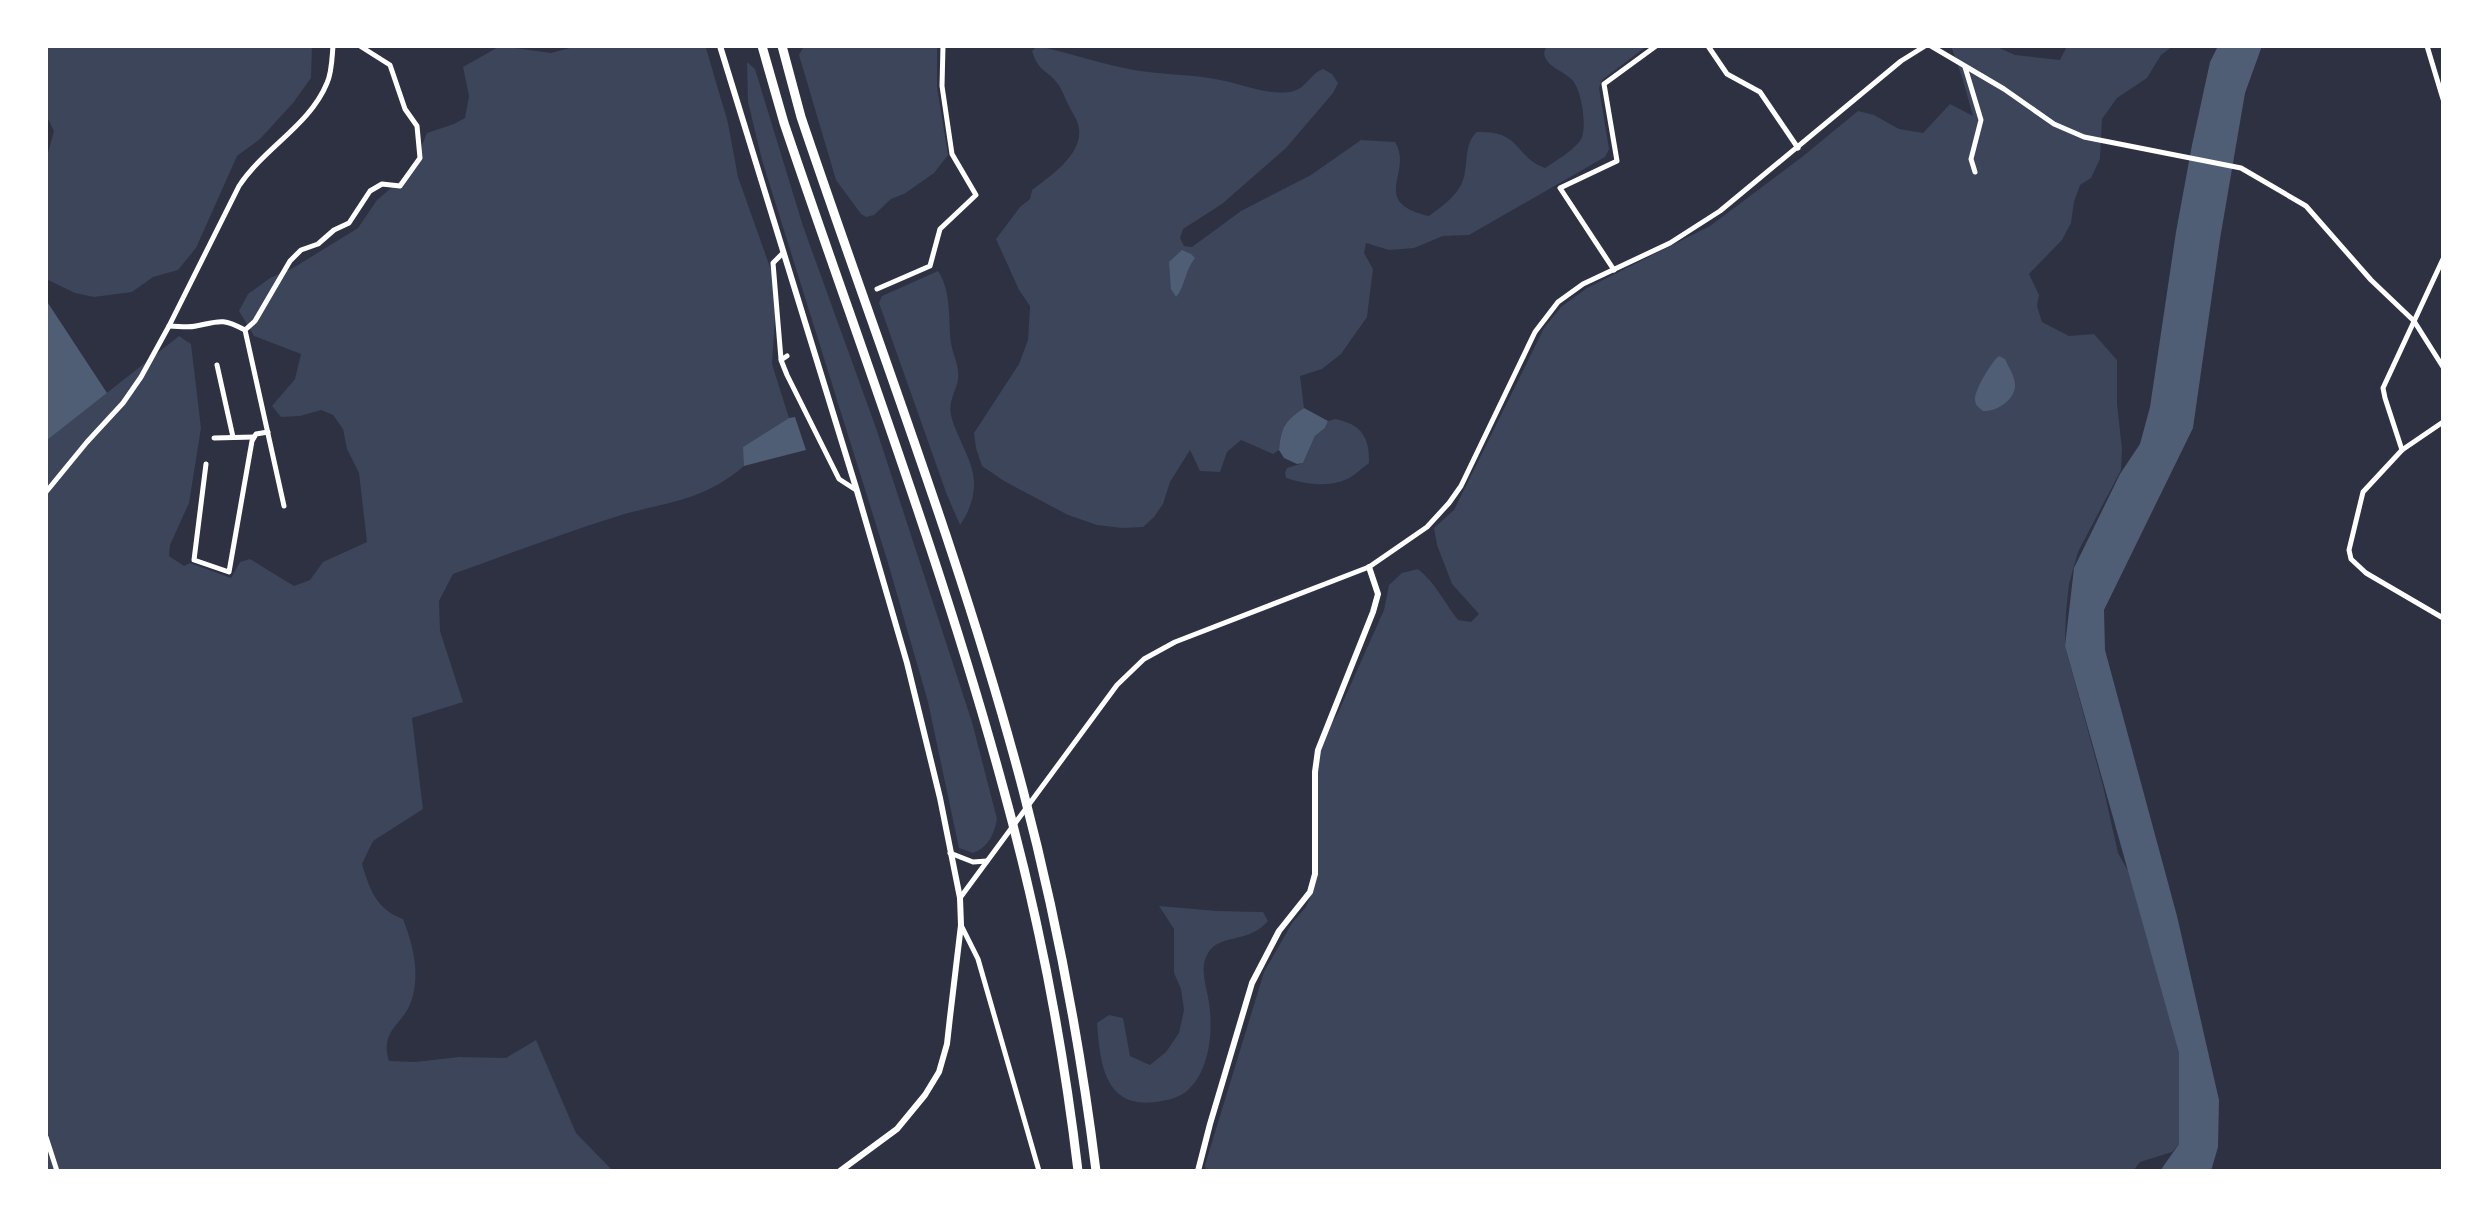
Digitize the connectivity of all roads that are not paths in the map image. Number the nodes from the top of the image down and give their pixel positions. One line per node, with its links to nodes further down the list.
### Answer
1 (333, 46): 20 (street)
2 (360, 46): 21 (street)
3 (720, 46): 15 (street)
4 (762, 46): 44 (highway)
5 (782, 46): 45 (highway)
6 (943, 46): 18 (street)
7 (1656, 46): 17 (street)
8 (1708, 46): 13 (street)
9 (1928, 46): 11 (street); 13 (street)
10 (2427, 46): 12 (street)
11 (1965, 66): 14 (street); 19 (street)
12 (2443, 99)
13 (1798, 148): 17 (street)
14 (1975, 172)
15 (783, 253): 31 (street); 31 (street)
16 (2443, 259): 19 (street)
17 (1614, 270): 34 (street)
18 (877, 289)
19 (2414, 321): 23 (street); 29 (street)
20 (169, 326): 21 (street); 32 (street)
21 (245, 330): 25 (street)
22 (217, 365): 26 (street)
23 (2443, 367)
24 (2443, 422): 29 (street)
25 (268, 432): 27 (street); 33 (street)
26 (233, 437): 27 (street); 28 (street)
27 (254, 437): 30 (street)
28 (214, 438)
29 (2402, 450): 35 (street)
30 (206, 464)
31 (857, 491): 36 (street)
32 (46, 492)
33 (284, 506)
34 (1369, 567): 37 (street); 46 (street)
35 (2443, 618)
36 (950, 853): 37 (street); 38 (street)
37 (988, 861): 38 (street)
38 (960, 898): 39 (street)
39 (961, 925): 42 (street); 43 (street)
40 (46, 1137): 41 (street)
41 (57, 1171)
42 (840, 1171)
43 (1039, 1171)
44 (1078, 1171)
45 (1096, 1171)
46 (1198, 1171)

